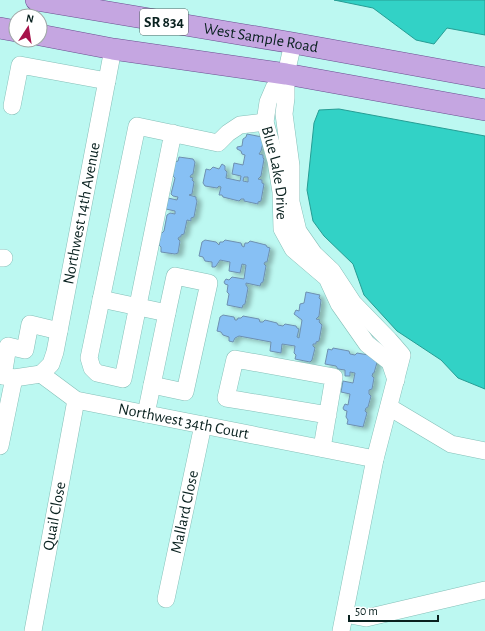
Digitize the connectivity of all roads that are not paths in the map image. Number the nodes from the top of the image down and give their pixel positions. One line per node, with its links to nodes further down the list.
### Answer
1 (36, 0): 3 (main road, West Sample Road / SR 834)
2 (48, 36): 4 (main road, West Sample Road / SR 834)
3 (293, 43): 5 (street, Blue Lake Drive); 6 (main road, West Sample Road / SR 834)
4 (113, 48): 5 (main road, West Sample Road / SR 834); 7 (street, Northwest 14th Avenue)
5 (286, 74): 9 (main road, West Sample Road / SR 834); 10 (street, Blue Lake Drive); 18 (street, Blue Lake Drive)
6 (485, 78)
7 (107, 81): 8 (street); 15 (street, Northwest 14th Avenue)
8 (12, 106)
9 (485, 110)
10 (265, 122): 11 (street); 18 (street, Blue Lake Drive)
11 (173, 133): 12 (street); 13 (street)
12 (101, 299): 13 (street); 13 (street)
13 (138, 307): 14 (street)
14 (168, 313): 19 (street); 19 (street)
15 (59, 331): 16 (street, Northwest 14th Avenue); 17 (street)
16 (41, 374): 17 (street); 20 (street, Northwest 34th Court)
17 (6, 376): 25 (street)
18 (396, 380): 21 (street, Blue Lake Drive)
19 (152, 385): 22 (street)
20 (76, 400): 22 (street, Northwest 34th Court); 32 (street, Quail Close)
21 (389, 407): 27 (street); 28 (street, Blue Lake Drive)
22 (146, 414): 24 (street, Northwest 34th Court)
23 (328, 415): 23 (street); 26 (street)
24 (203, 425): 26 (street, Northwest 34th Court); 30 (street, Mallard Close)
25 (0, 446)
26 (322, 448): 28 (street, Northwest 34th Court)
27 (485, 451)
28 (375, 459): 31 (street, Blue Lake Drive)
29 (485, 590): 31 (street)
30 (166, 599)
31 (345, 614): 33 (street, Blue Lake Drive)
32 (33, 631)
33 (341, 631)

